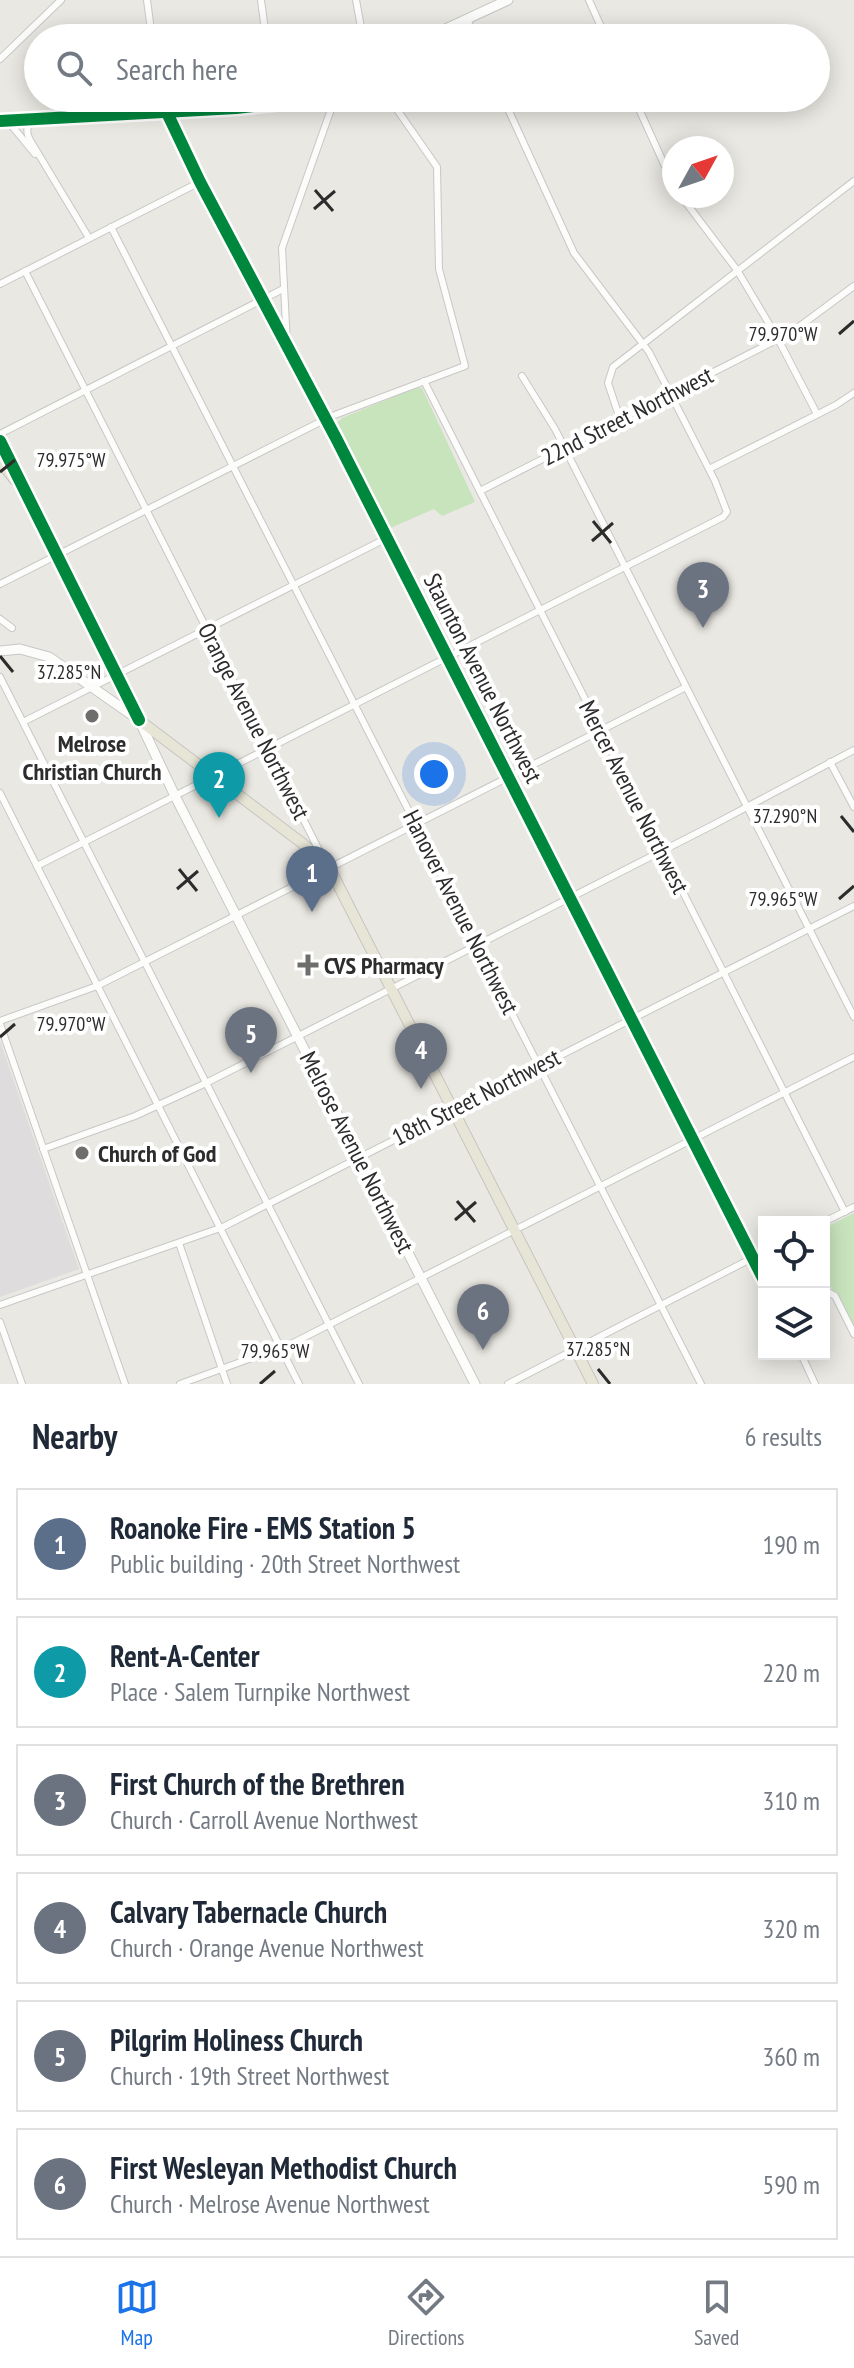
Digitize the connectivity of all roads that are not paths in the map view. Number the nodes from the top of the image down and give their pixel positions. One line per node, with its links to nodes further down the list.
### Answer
1 (61, 0): 8 (street)
2 (147, 0): 9 (street)
3 (261, 0): 10 (street)
4 (356, 0): 11 (street)
5 (508, 0): 7 (street)
6 (589, 0): 14 (street)
7 (467, 19): 12 (street); 13 (street)
8 (36, 24)
9 (150, 24)
10 (264, 24)
11 (360, 24)
12 (456, 24)
13 (469, 24)
14 (600, 24)
15 (24, 36): 16 (street)
16 (0, 59)
17 (146, 112): 23 (street)
18 (165, 112): 28 (street, Staunton Avenue Northwest)
19 (330, 112): 36 (street)
20 (399, 112): 43 (street)
21 (509, 112): 39 (street)
22 (640, 112): 26 (street)
23 (35, 118): 24 (street); 25 (street)
24 (4, 120): 25 (street)
25 (38, 157): 31 (street)
26 (662, 160)
27 (854, 181): 32 (street)
28 (200, 182): 30 (street); 37 (street, Staunton Avenue Northwest)
29 (690, 208): 32 (street)
30 (111, 227): 31 (street); 40 (street, Hanover Avenue Northwest)
31 (89, 238): 33 (street)
32 (737, 270): 38 (street); 39 (street)
33 (25, 271): 34 (street); 44 (street, Orange Avenue Northwest)
34 (0, 284)
35 (854, 286): 38 (street, 22nd Street Northwest)
36 (283, 289): 37 (street); 41 (street)
37 (261, 301): 40 (street); 41 (street, Staunton Avenue Northwest)
38 (778, 339): 46 (street, 22nd Street Northwest); 47 (street)
39 (643, 343): 46 (street); 49 (street)
40 (173, 347): 44 (street); 54 (street, Hanover Avenue Northwest)
41 (287, 348): 48 (street, Staunton Avenue Northwest)
42 (522, 376): 52 (street)
43 (424, 381): 48 (street); 57 (street, Mercer Avenue Northwest)
44 (86, 390): 50 (street); 58 (street, Orange Avenue Northwest)
45 (854, 393): 47 (street)
46 (670, 394): 49 (street, 22nd Street Northwest); 55 (street)
47 (817, 414): 55 (street)
48 (326, 419): 54 (street); 59 (street, Staunton Avenue Northwest)
49 (620, 419): 52 (street, 22nd Street Northwest)
50 (0, 434)
51 (0, 441): 56 (main road, Melrose Avenue Northwest)
52 (564, 448): 57 (street, 22nd Street Northwest); 61 (street)
53 (0, 461): 56 (main road, Melrose Avenue Northwest)
54 (234, 465): 58 (street); 63 (street, Hanover Avenue Northwest)
55 (709, 469): 61 (street)
56 (23, 491): 60 (main road, Melrose Avenue Northwest)
57 (480, 491): 64 (street, Mercer Avenue Northwest)
58 (147, 509): 60 (street); 67 (street, Orange Avenue Northwest)
59 (387, 538): 63 (street); 69 (street, Staunton Avenue Northwest)
60 (56, 556): 62 (street); 70 (main road, Melrose Avenue Northwest)
61 (624, 567): 64 (street); 73 (street)
62 (0, 584)
63 (295, 585): 67 (street); 74 (street, Hanover Avenue Northwest)
64 (540, 610): 69 (street); 77 (street, Mercer Avenue Northwest)
65 (0, 619): 66 (street)
66 (12, 628)
67 (208, 629): 70 (street); 78 (street, Orange Avenue Northwest)
68 (0, 651): 72 (street)
69 (447, 657): 74 (street); 82 (street, Staunton Avenue Northwest)
70 (116, 675): 72 (street); 75 (main road, Melrose Avenue Northwest)
71 (0, 677): 76 (street)
72 (92, 686): 75 (street); 76 (street)
73 (686, 687): 77 (street); 85 (street)
74 (355, 704): 78 (street); 87 (street, Hanover Avenue Northwest)
75 (139, 720): 81 (main road); 84 (street, Melrose Avenue Northwest)
76 (23, 722): 88 (street)
77 (601, 731): 82 (street); 89 (street, Mercer Avenue Northwest)
78 (269, 748): 81 (street); 90 (street, Orange Avenue Northwest)
79 (854, 750): 80 (street)
80 (830, 762): 85 (street); 86 (street)
81 (212, 777): 84 (street); 90 (main road)
82 (509, 778): 87 (street); 92 (street, Staunton Avenue Northwest)
83 (0, 793): 91 (street)
84 (175, 796): 88 (street); 94 (street, Melrose Avenue Northwest)
85 (746, 806): 89 (street); 95 (street)
86 (854, 807)
87 (417, 825): 90 (street); 96 (street, Hanover Avenue Northwest)
88 (83, 843): 91 (street); 97 (street)
89 (662, 851): 92 (street); 98 (street, Mercer Avenue Northwest)
90 (327, 865): 94 (street); 100 (main road, Orange Avenue Northwest)
91 (37, 866): 99 (street)
92 (570, 898): 96 (street); 102 (street, Staunton Avenue Northwest)
93 (854, 906): 95 (street, 18th Street Northwest)
94 (237, 916): 97 (street); 104 (street, Melrose Avenue Northwest)
95 (809, 929): 98 (street, 18th Street Northwest); 101 (street)
96 (478, 945): 100 (street); 106 (street, Hanover Avenue Northwest)
97 (145, 963): 99 (street); 107 (street)
98 (723, 972): 102 (street, 18th Street Northwest); 108 (street, Mercer Avenue Northwest)
99 (97, 986): 103 (street); 109 (street)
100 (391, 989): 104 (street); 110 (main road, Orange Avenue Northwest)
101 (854, 1017)
102 (631, 1018): 106 (street, 18th Street Northwest); 111 (street, Staunton Avenue Northwest)
103 (0, 1023): 112 (street)
104 (298, 1036): 107 (street); 113 (street, Melrose Avenue Northwest)
105 (854, 1057): 108 (street)
106 (539, 1066): 110 (street, 18th Street Northwest); 114 (street, Hanover Avenue Northwest)
107 (206, 1083): 109 (street); 115 (street)
108 (785, 1092): 111 (street); 117 (street, Mercer Avenue Northwest)
109 (157, 1107): 112 (street); 119 (street)
110 (452, 1109): 113 (street, 18th Street Northwest); 120 (main road, Orange Avenue Northwest)
111 (692, 1139): 114 (street); 123 (street, Staunton Avenue Northwest)
112 (43, 1149): 125 (street)
113 (359, 1157): 115 (street, 18th Street Northwest); 126 (street, Melrose Avenue Northwest)
114 (600, 1186): 120 (street); 129 (street, Hanover Avenue Northwest)
115 (268, 1204): 119 (street, 18th Street Northwest); 131 (street)
116 (854, 1207): 117 (street)
117 (845, 1212): 118 (street)
118 (830, 1219)
119 (220, 1228): 121 (street, 18th Street Northwest); 133 (street)
120 (514, 1229): 126 (street); 134 (main road, Orange Avenue Northwest)
121 (179, 1243): 125 (street, 18th Street Northwest); 136 (street)
122 (758, 1255): 123 (street)
123 (753, 1258): 124 (street, Staunton Avenue Northwest); 129 (street)
124 (758, 1268)
125 (87, 1274): 128 (street, 18th Street Northwest); 139 (street)
126 (420, 1277): 131 (street); 144 (street, Melrose Avenue Northwest)
127 (830, 1292): 132 (street)
128 (0, 1305)
129 (661, 1306): 134 (street); 147 (street, Hanover Avenue Northwest)
130 (0, 1322): 138 (street)
131 (329, 1324): 133 (street); 143 (street)
132 (854, 1334)
133 (281, 1348): 136 (street); 142 (street)
134 (574, 1348): 145 (street); 146 (main road, Orange Avenue Northwest)
135 (804, 1360): 137 (street)
136 (222, 1369): 140 (street); 141 (street)
137 (814, 1382): 148 (street)
138 (22, 1384)
139 (125, 1384)
140 (180, 1384)
141 (227, 1384)
142 (299, 1384)
143 (359, 1384)
144 (475, 1384)
145 (508, 1384)
146 (593, 1384)
147 (701, 1384)
148 (805, 1384)

